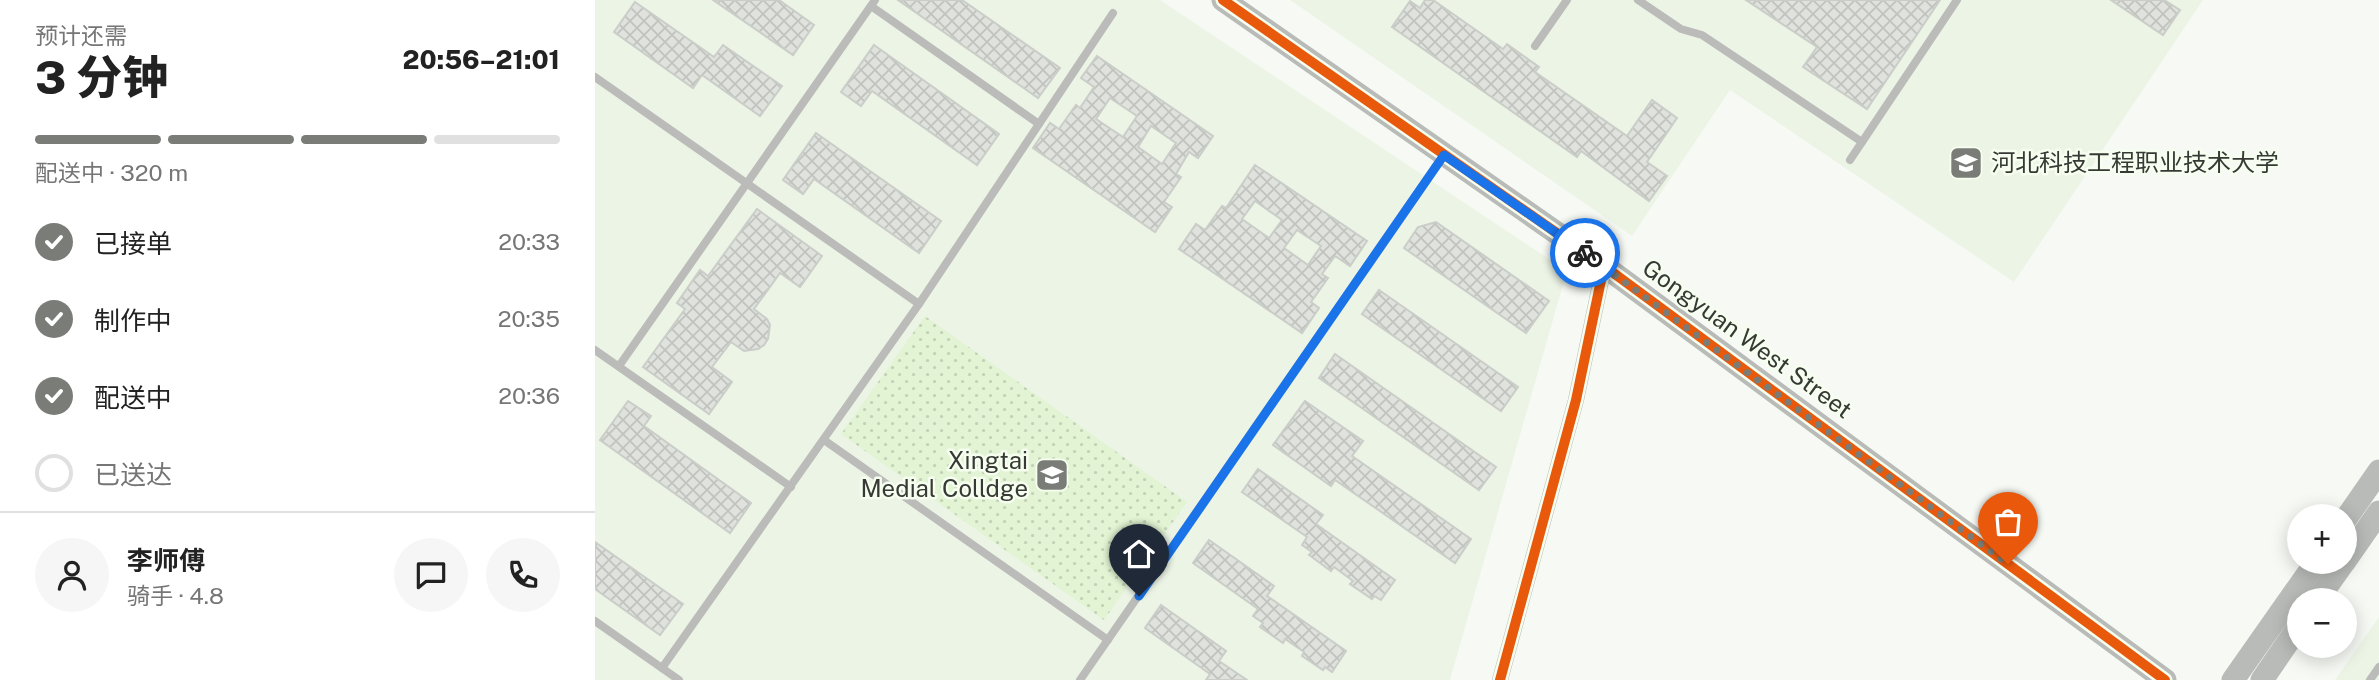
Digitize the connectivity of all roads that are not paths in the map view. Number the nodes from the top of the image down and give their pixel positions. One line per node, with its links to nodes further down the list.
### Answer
1 (1223, 0): 11 (street, Gongyuan West Street)
2 (1567, 0): 7 (lane)
3 (1638, 0): 10 (lane)
4 (1957, 0): 10 (lane)
5 (873, 3): 9 (lane); 13 (lane)
6 (1114, 13): 9 (lane)
7 (1535, 46)
8 (595, 77): 13 (lane)
9 (1039, 124): 15 (lane)
10 (1862, 142): 12 (lane)
11 (1444, 155): 14 (street, Gongyuan West Street); 27 (lane)
12 (1850, 160)
13 (747, 183): 15 (lane); 17 (lane)
14 (1604, 266): 33 (street); 34 (street, Gongyuan West Street)
15 (919, 304): 18 (lane)
16 (595, 350): 17 (lane)
17 (619, 366): 20 (lane)
18 (824, 440): 20 (lane); 27 (lane)
19 (2379, 471): 21 (street)
20 (791, 487): 30 (lane)
21 (2356, 504)
22 (2357, 514): 23 (lane)
23 (2377, 518): 24 (street)
24 (2357, 545)
25 (2308, 574): 35 (street)
26 (595, 621): 30 (lane)
27 (1108, 640): 32 (lane)
28 (2287, 644): 36 (street)
29 (2379, 667): 37 (lane)
30 (662, 668): 31 (lane)
31 (679, 680)
32 (1080, 680)
33 (1500, 680)
34 (2165, 680)
35 (2233, 680)
36 (2262, 680)
37 (2370, 680)

